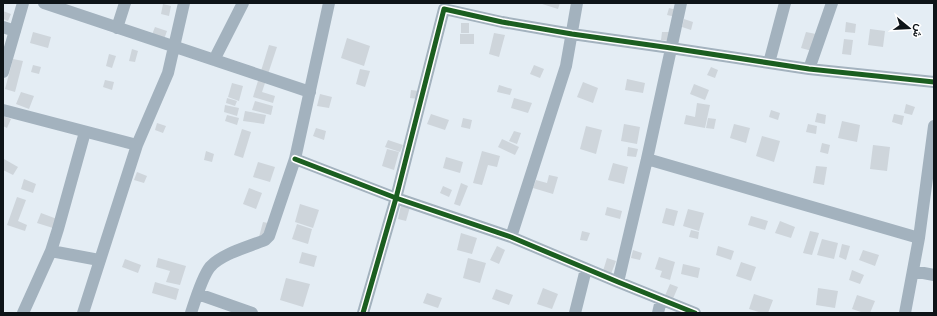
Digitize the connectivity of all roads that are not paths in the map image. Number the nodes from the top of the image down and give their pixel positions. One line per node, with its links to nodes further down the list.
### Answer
1 (23, 3): 13 (street)
2 (44, 3): 12 (street)
3 (125, 3): 12 (street)
4 (184, 3): 15 (street)
5 (243, 3): 17 (street)
6 (328, 3): 22 (street)
7 (577, 3): 14 (street)
8 (681, 3): 16 (street)
9 (785, 3): 18 (street)
10 (832, 3): 19 (street)
11 (3, 27): 13 (street)
12 (117, 28): 15 (street)
13 (15, 31): 20 (street)
14 (572, 34): 16 (street); 30 (street); 31 (street)
15 (175, 47): 17 (street); 26 (street)
16 (671, 48): 18 (street); 28 (street)
17 (214, 60): 22 (street)
18 (769, 63): 19 (street)
19 (809, 69): 21 (street)
20 (3, 72)
21 (934, 82)
22 (310, 92): 27 (street)
23 (3, 110): 25 (street)
24 (934, 126): 29 (street)
25 (85, 132): 26 (street); 33 (street)
26 (136, 145): 34 (street)
27 (295, 159): 30 (street); 39 (street)
28 (647, 159): 32 (street); 38 (street)
29 (931, 171): 32 (street)
30 (396, 198): 31 (street); 45 (street)
31 (511, 237): 35 (street)
32 (919, 238): 36 (street)
33 (51, 251): 34 (street); 41 (street)
34 (99, 260): 42 (street)
35 (586, 269): 38 (street); 46 (street)
36 (913, 271): 37 (street); 49 (street)
37 (934, 275)
38 (618, 282): 40 (street)
39 (198, 294): 43 (street); 44 (street)
40 (661, 300): 47 (street); 48 (street)
41 (23, 313)
42 (83, 313)
43 (191, 313)
44 (252, 313)
45 (363, 313)
46 (575, 313)
47 (658, 313)
48 (695, 313)
49 (905, 313)

